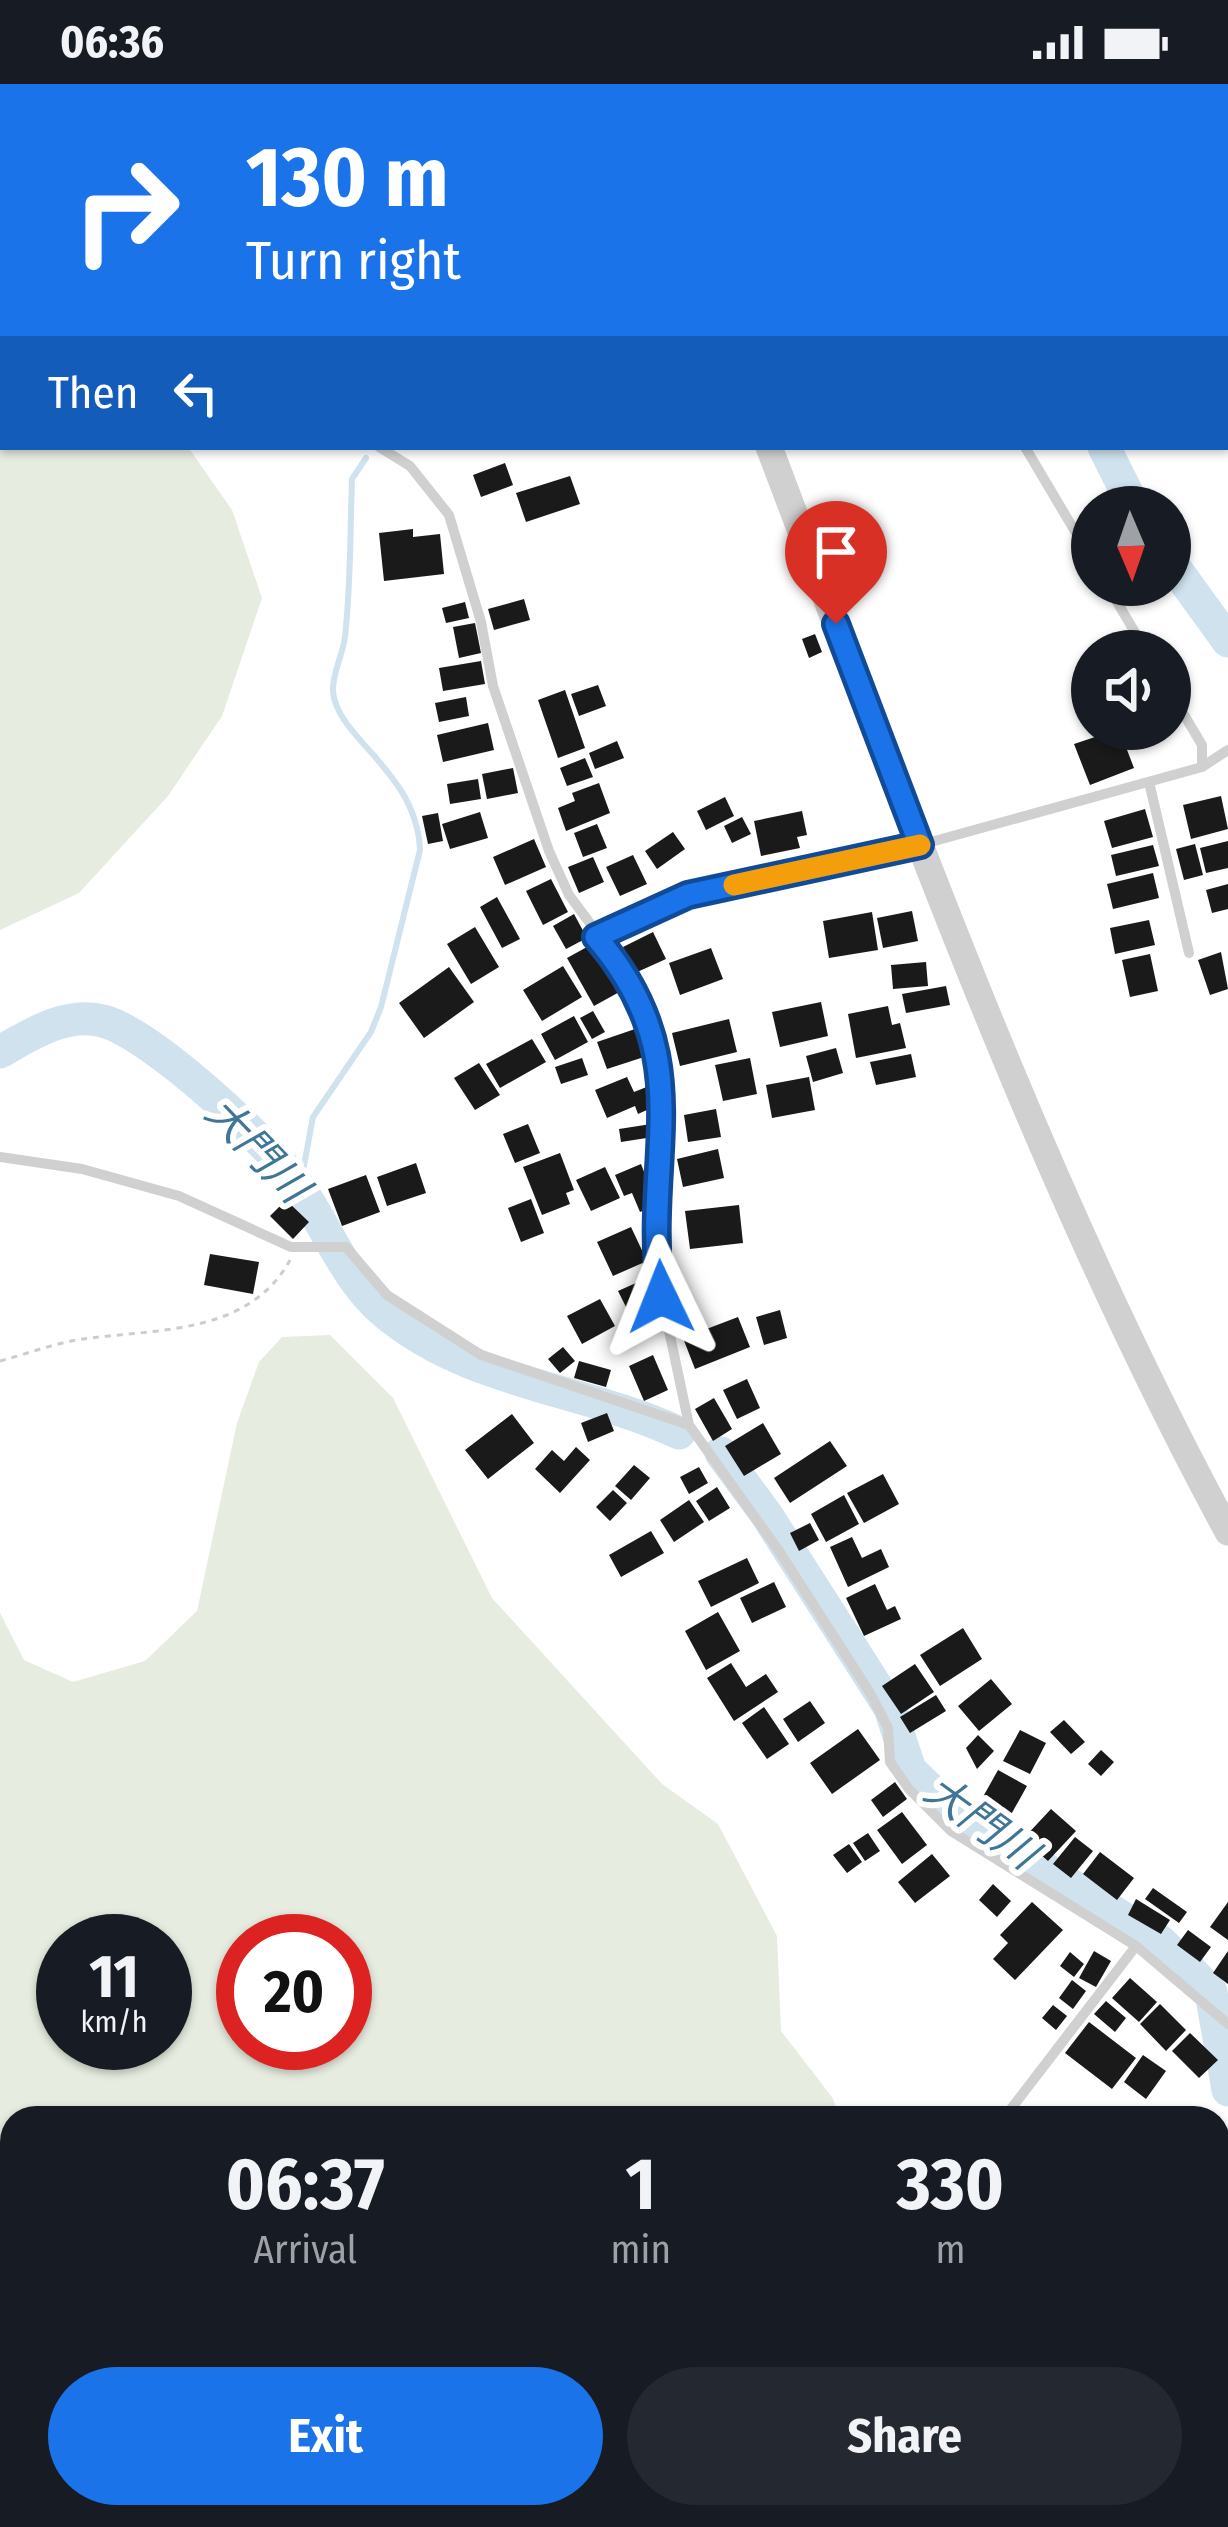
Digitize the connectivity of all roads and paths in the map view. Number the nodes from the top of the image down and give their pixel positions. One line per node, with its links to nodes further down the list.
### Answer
1 (384, 450): 10 (lane)
2 (770, 450): 9 (street)
3 (1026, 450): 4 (lane)
4 (1071, 525)
5 (1191, 726): 7 (lane)
6 (1228, 750): 7 (lane)
7 (1206, 764): 8 (lane)
8 (1149, 782): 9 (lane); 11 (lane)
9 (920, 845): 10 (lane); 16 (street)
10 (596, 937): 15 (lane)
11 (1189, 953)
12 (0, 1157): 13 (lane)
13 (291, 1247): 14 (path); 15 (lane)
14 (0, 1361)
15 (689, 1425): 17 (lane)
16 (1228, 1532)
17 (1136, 1946): 18 (lane); 19 (lane)
18 (1228, 2024)
19 (1013, 2106)

